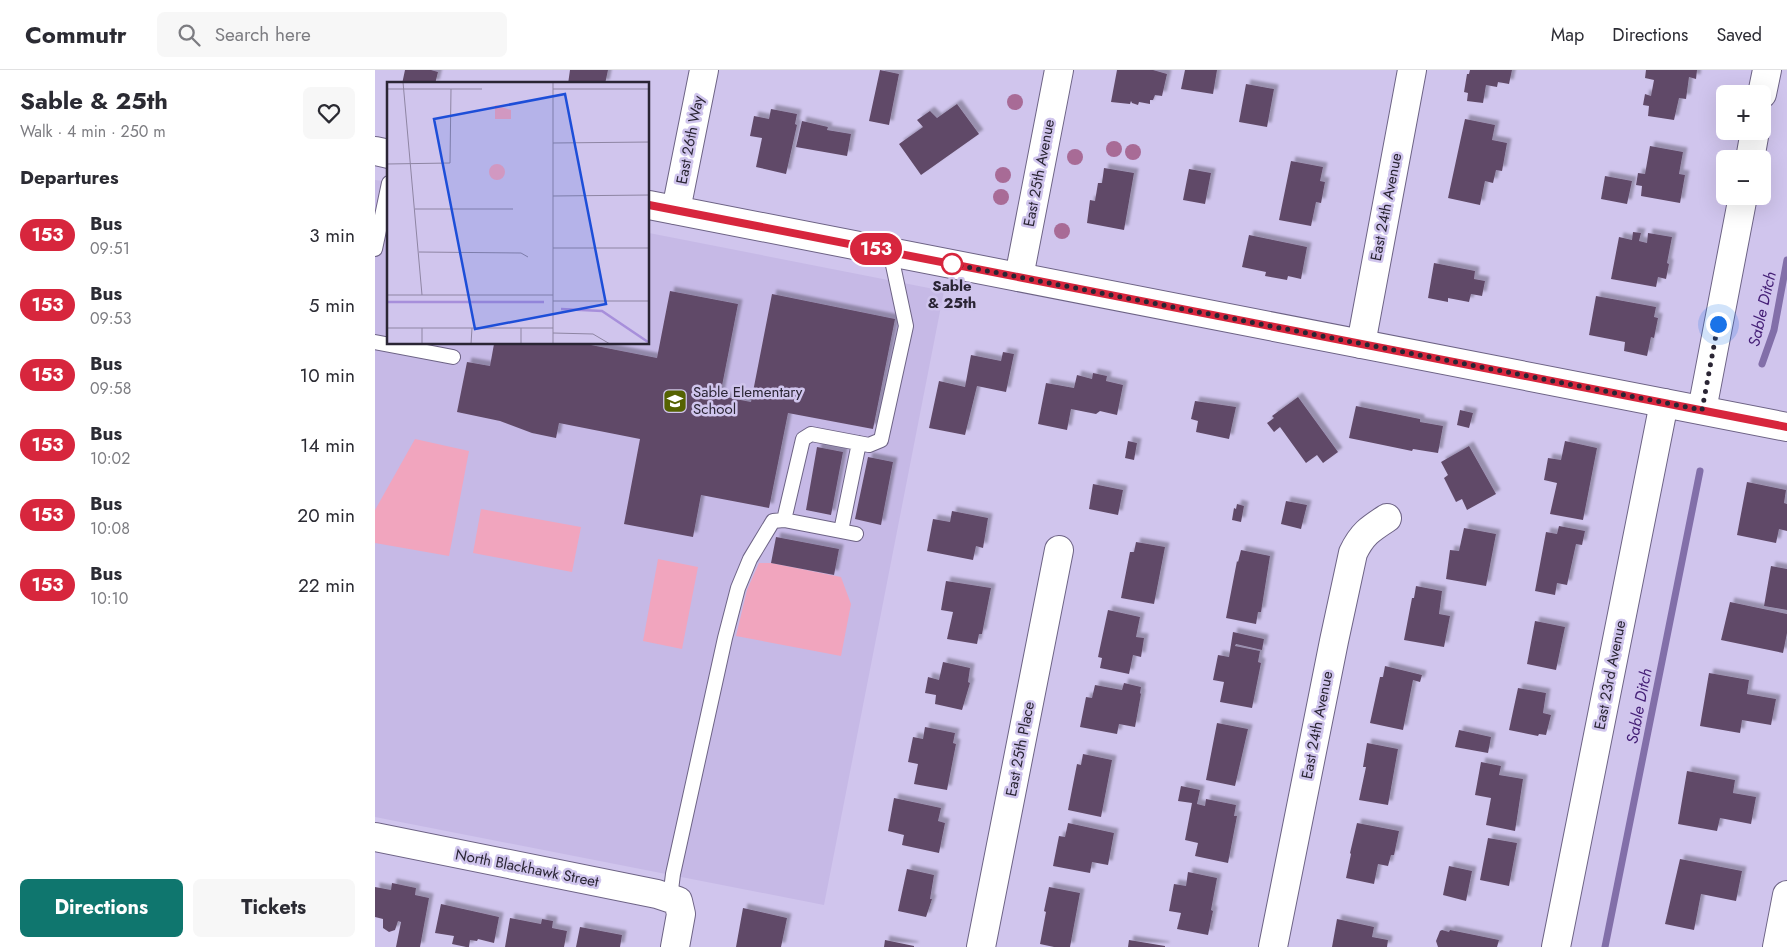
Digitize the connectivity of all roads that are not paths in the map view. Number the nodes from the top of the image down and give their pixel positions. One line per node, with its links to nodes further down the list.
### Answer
1 (704, 70): 9 (street, East 26th Way)
2 (1059, 70): 12 (street, East 25th Avenue)
3 (1412, 70): 13 (street, East 24th Avenue)
4 (1767, 70): 5 (street)
5 (1764, 85)
6 (387, 192): 10 (lane)
7 (650, 204): 9 (street)
8 (1741, 205): 17 (street)
9 (676, 210): 11 (street)
10 (375, 249)
11 (890, 251): 12 (street); 19 (lane)
12 (1019, 277): 13 (street)
13 (1361, 344): 16 (street)
14 (391, 345): 15 (lane)
15 (453, 357)
16 (1664, 403): 17 (street); 31 (street, East 23rd Avenue)
17 (1702, 410): 18 (street)
18 (1787, 427)
19 (859, 443): 21 (lane); 22 (lane)
20 (1387, 518): 30 (street, East 24th Avenue)
21 (784, 520): 22 (lane); 27 (lane)
22 (841, 531): 23 (lane)
23 (856, 534)
24 (1059, 550): 29 (street, East 25th Place)
25 (375, 838): 27 (street, North Blackhawk Street)
26 (1787, 895): 32 (street)
27 (674, 900): 28 (street)
28 (675, 947)
29 (981, 947)
30 (1273, 947)
31 (1556, 947)
32 (1777, 947)

